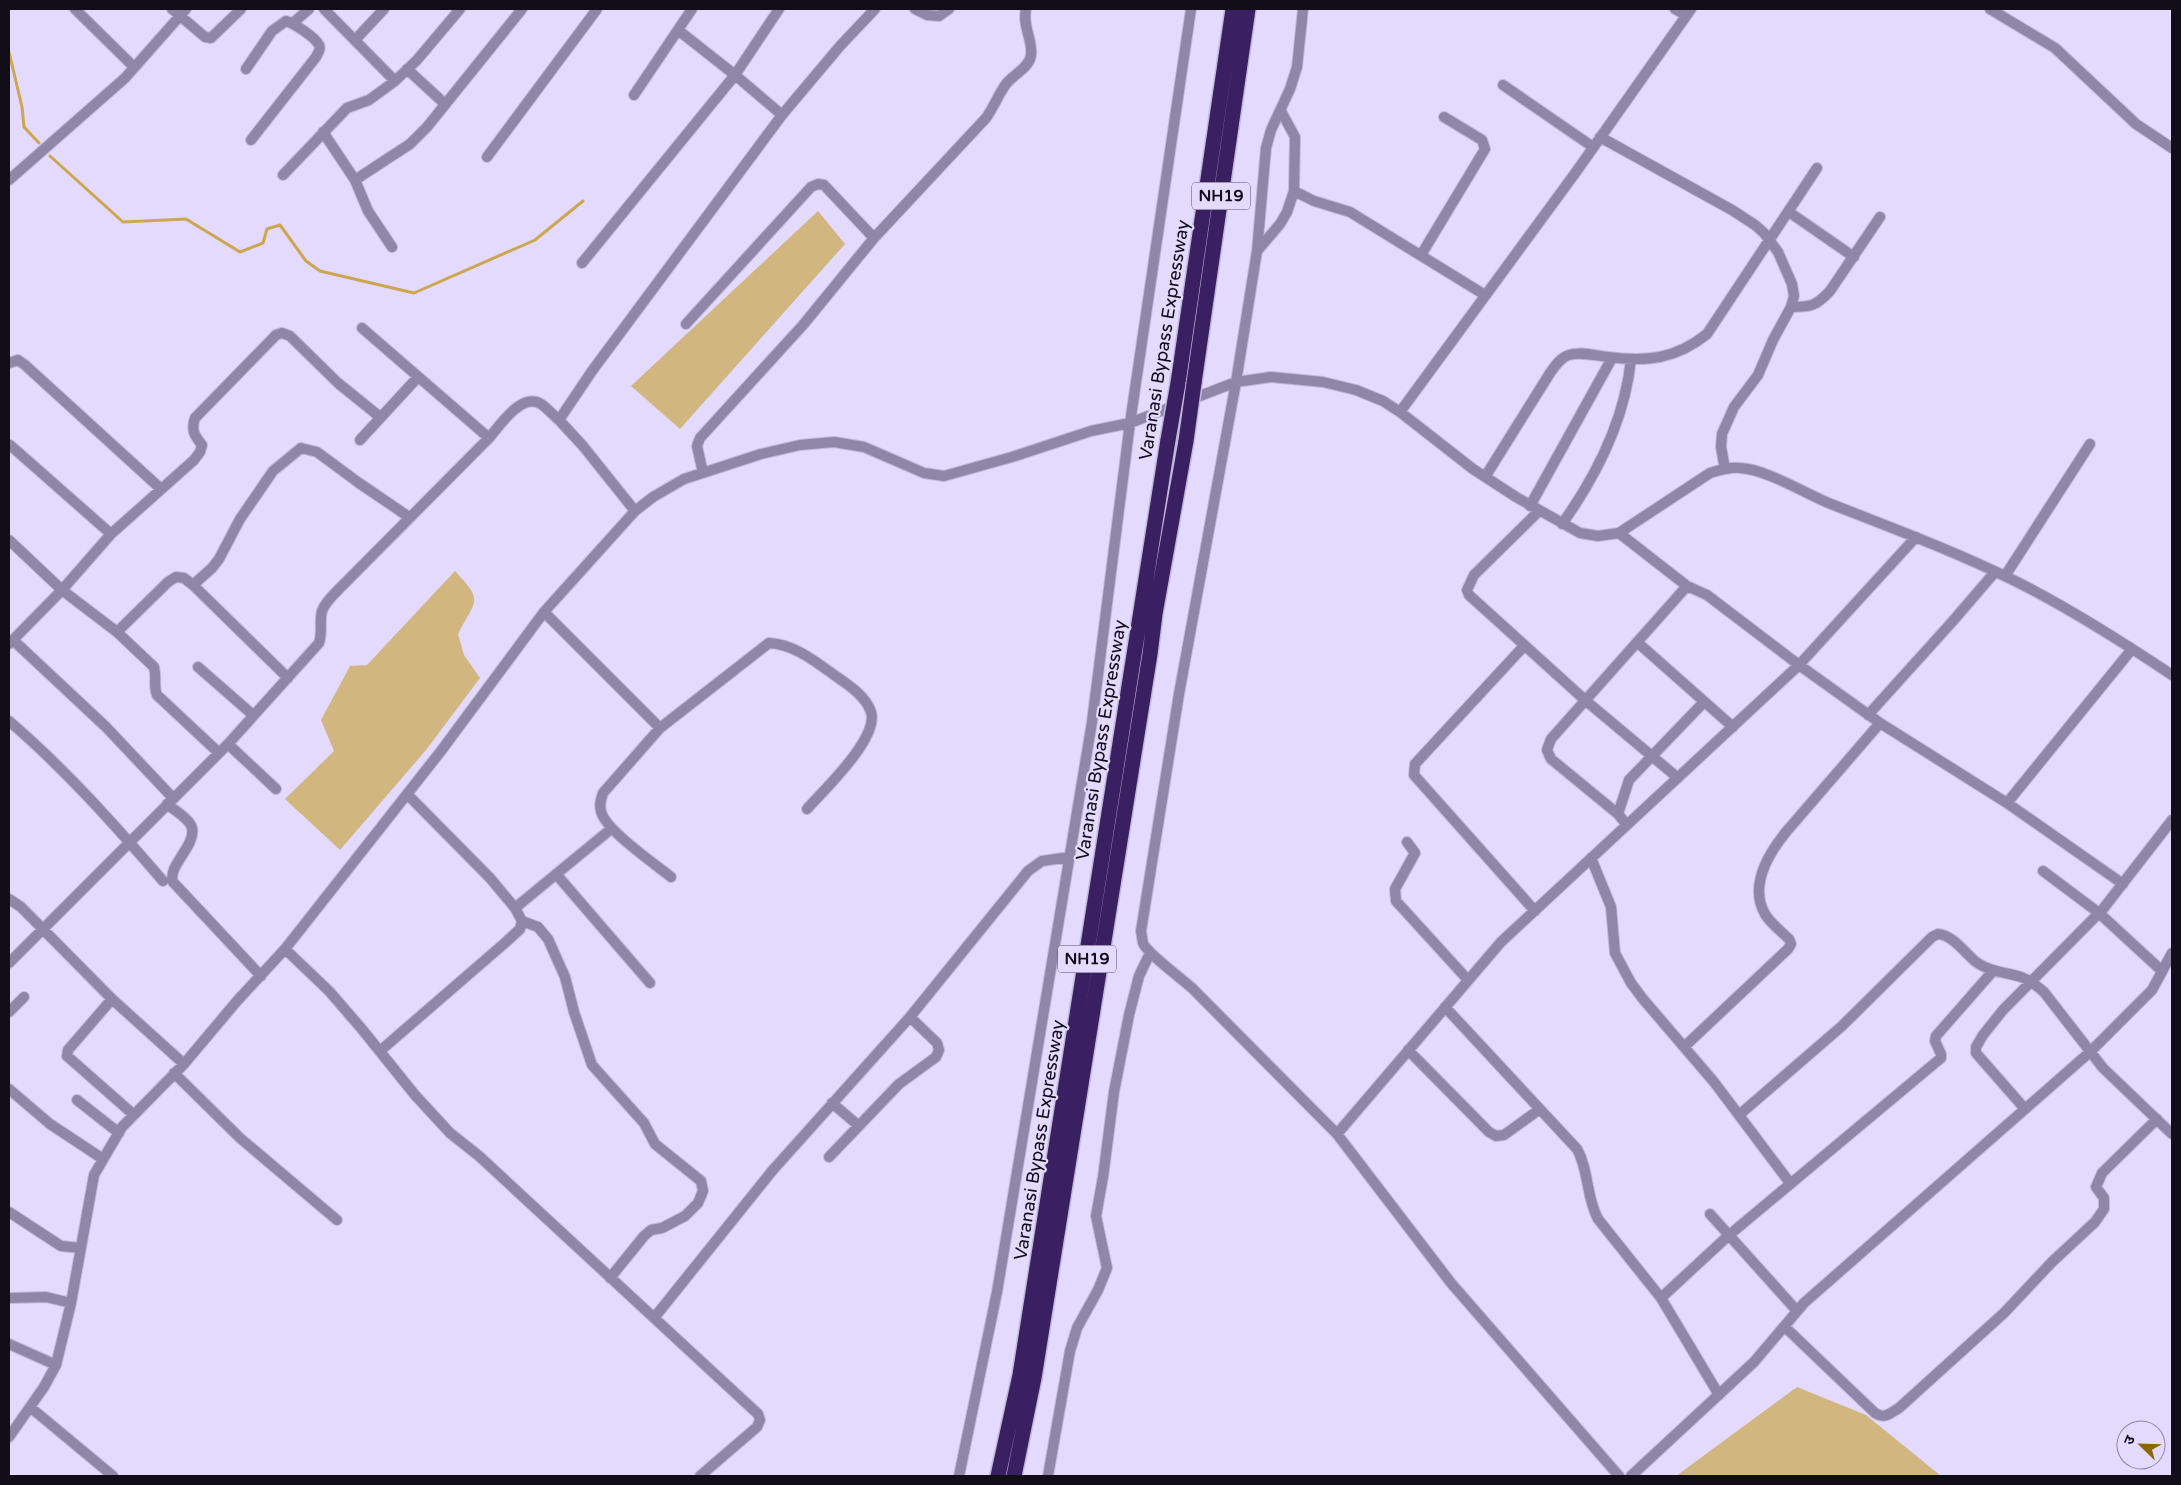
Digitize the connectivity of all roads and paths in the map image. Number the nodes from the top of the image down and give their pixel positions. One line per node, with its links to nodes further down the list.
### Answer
1 (75, 9): 27 (street)
2 (172, 9): 22 (street)
3 (241, 9): 22 (street)
4 (309, 9): 24 (street)
5 (324, 9): 26 (street)
6 (384, 9): 26 (street)
7 (460, 9): 29 (street)
8 (522, 9): 34 (street)
9 (597, 9): 43 (street)
10 (692, 9): 25 (street)
11 (779, 9): 30 (street)
12 (875, 9): 36 (street)
13 (915, 9): 14 (street)
14 (949, 9)
15 (1026, 9): 51 (street)
16 (1191, 9): 70 (street)
17 (1232, 9): 194 (highway, Varanasi Bypass Expressway / NH19, bridge)
18 (1248, 9): 195 (highway, Varanasi Bypass Expressway / NH19, bridge)
19 (1302, 9): 35 (street)
20 (1675, 9): 23 (street)
21 (1990, 9): 42 (street)
22 (183, 12): 27 (street)
23 (1688, 12): 39 (street)
24 (293, 23): 28 (street); 40 (street)
25 (678, 30): 30 (street); 33 (street)
26 (355, 40): 31 (street)
27 (134, 67): 46 (street)
28 (246, 69)
29 (407, 69): 31 (street); 34 (street)
30 (735, 75): 36 (street); 57 (street)
31 (395, 81): 38 (street)
32 (1503, 85): 41 (street)
33 (634, 94)
34 (445, 104): 47 (street)
35 (1281, 111): 48 (street); 54 (street)
36 (782, 115): 69 (street)
37 (1444, 116): 55 (street)
38 (324, 132): 45 (street); 47 (street)
39 (1600, 137): 41 (street); 52 (street)
40 (251, 140)
41 (1594, 147): 58 (street)
42 (2172, 148)
43 (487, 157)
44 (1817, 168): 49 (street)
45 (283, 175)
46 (9, 180)
47 (355, 180): 53 (street)
48 (1294, 191): 54 (street); 55 (street)
49 (1789, 212): 52 (street); 56 (street)
50 (1880, 217): 56 (street)
51 (874, 238): 60 (street); 76 (street)
52 (1771, 240): 59 (street); 63 (street)
53 (392, 246)
54 (1257, 251): 66 (street)
55 (1421, 256): 58 (street)
56 (1854, 256): 59 (street)
57 (582, 263)
58 (1485, 295): 67 (street)
59 (1791, 307): 75 (street)
60 (686, 324)
61 (362, 328): 65 (street)
62 (1612, 358): 63 (street); 77 (street); 79 (street)
63 (1631, 359): 82 (street)
64 (9, 362): 78 (street)
65 (418, 377): 68 (street); 71 (street)
66 (1236, 382): 67 (street); 70 (street); 139 (street)
67 (1400, 412): 77 (street)
68 (380, 417): 72 (street); 78 (street)
69 (559, 420): 71 (street); 80 (street)
70 (1130, 423): 76 (street); 125 (street)
71 (489, 438): 81 (street)
72 (360, 440)
73 (2090, 444): 88 (street)
74 (10, 445): 84 (street)
75 (1725, 469): 83 (street); 85 (street)
76 (701, 474): 80 (street)
77 (1485, 477): 79 (street)
78 (161, 489): 84 (street)
79 (1535, 508): 82 (street); 96 (street)
80 (635, 510): 92 (street)
81 (409, 518): 89 (street); 101 (street)
82 (1562, 524): 83 (street)
83 (1619, 533): 90 (street)
84 (111, 534): 91 (street)
85 (1916, 537): 87 (street); 98 (street)
86 (9, 540): 91 (street)
87 (1995, 572): 88 (street); 105 (street)
88 (2005, 576): 97 (street)
89 (193, 585): 93 (street); 101 (street)
90 (1687, 586): 95 (street); 98 (street)
91 (62, 590): 93 (street); 94 (street)
92 (544, 612): 109 (street); 115 (street)
93 (117, 632): 111 (street)
94 (11, 642): 116 (street)
95 (1637, 642): 102 (street); 103 (street)
96 (1524, 646): 102 (street); 134 (street)
97 (2132, 649): 100 (street); 117 (street)
98 (1799, 666): 105 (street); 108 (street)
99 (198, 667): 104 (street)
100 (2172, 675)
101 (288, 678): 104 (street)
102 (1585, 700): 112 (street); 119 (street)
103 (1704, 702): 108 (street); 112 (street)
104 (253, 715): 110 (street)
105 (1868, 715): 107 (street)
106 (9, 721): 123 (street)
107 (1880, 723): 117 (street); 153 (street)
108 (1732, 727): 113 (street)
109 (660, 728): 118 (street); 122 (street)
110 (228, 744): 111 (street); 114 (street)
111 (218, 753): 116 (street)
112 (1654, 757): 113 (street); 119 (street)
113 (1678, 778): 121 (street)
114 (276, 789)
115 (407, 794): 133 (street); 138 (street)
116 (170, 801): 123 (street); 144 (street)
117 (2007, 804): 131 (street)
118 (807, 809)
119 (1618, 814): 121 (street)
120 (2172, 820): 131 (street)
121 (1627, 825): 126 (street)
122 (611, 828): 128 (street); 129 (street)
123 (129, 842): 130 (street); 137 (street)
124 (1407, 842): 145 (street)
125 (1070, 857): 152 (street); 193 (street)
126 (1591, 858): 134 (street); 153 (street)
127 (2043, 871): 135 (street)
128 (556, 874): 133 (street); 147 (street)
129 (671, 877)
130 (163, 881)
131 (2123, 884): 135 (street)
132 (9, 899): 137 (street)
133 (515, 908): 136 (street)
134 (1535, 911): 145 (street)
135 (2099, 913): 142 (street); 146 (street)
136 (522, 921): 155 (street); 179 (street)
137 (43, 929): 141 (street); 149 (street)
138 (285, 949): 144 (street); 155 (street)
139 (1150, 953): 169 (street); 196 (street)
140 (2172, 953): 142 (street)
141 (9, 963)
142 (2162, 970): 156 (street)
143 (1993, 971): 146 (street); 165 (street); 173 (street)
144 (260, 976): 157 (street)
145 (1468, 980): 150 (street)
146 (2032, 982): 156 (street); 163 (street)
147 (650, 983)
148 (24, 997): 151 (street)
149 (112, 998): 157 (street); 164 (street)
150 (1445, 1006): 154 (street); 162 (street)
151 (9, 1012)
152 (910, 1017): 161 (street); 167 (street)
153 (1684, 1047): 165 (street)
154 (1408, 1050): 162 (street); 169 (street)
155 (380, 1051): 179 (street)
156 (2090, 1052): 163 (street); 166 (street)
157 (184, 1064): 158 (street)
158 (174, 1074): 164 (street); 176 (street)
159 (9, 1089): 172 (street)
160 (78, 1100): 168 (street)
161 (832, 1104): 167 (street); 184 (street)
162 (1540, 1109): 181 (street)
163 (2025, 1109): 183 (street)
164 (134, 1115): 168 (street)
165 (1739, 1115): 173 (street)
166 (2157, 1119): 170 (street); 185 (street)
167 (859, 1126): 171 (street)
168 (119, 1133): 172 (street)
169 (1336, 1134): 197 (street)
170 (2172, 1134)
171 (830, 1157)
172 (103, 1159): 178 (street)
173 (1790, 1183): 177 (street)
174 (9, 1212): 178 (street)
175 (1710, 1214): 177 (street)
176 (338, 1220)
177 (1728, 1236): 181 (street); 183 (street)
178 (81, 1248): 182 (street)
179 (610, 1278): 184 (street)
180 (9, 1298): 182 (street)
181 (1661, 1298): 188 (street)
182 (71, 1303): 187 (street)
183 (1797, 1311): 185 (street)
184 (654, 1318): 192 (street)
185 (1785, 1327): 188 (street)
186 (9, 1344): 187 (street)
187 (56, 1366): 189 (street)
188 (1719, 1395): 198 (street)
189 (30, 1407): 190 (street); 191 (street)
190 (9, 1437)
191 (113, 1476)
192 (700, 1476)
193 (959, 1476)
194 (998, 1476)
195 (1014, 1476)
196 (1048, 1476)
197 (1619, 1476)
198 (1631, 1476)

